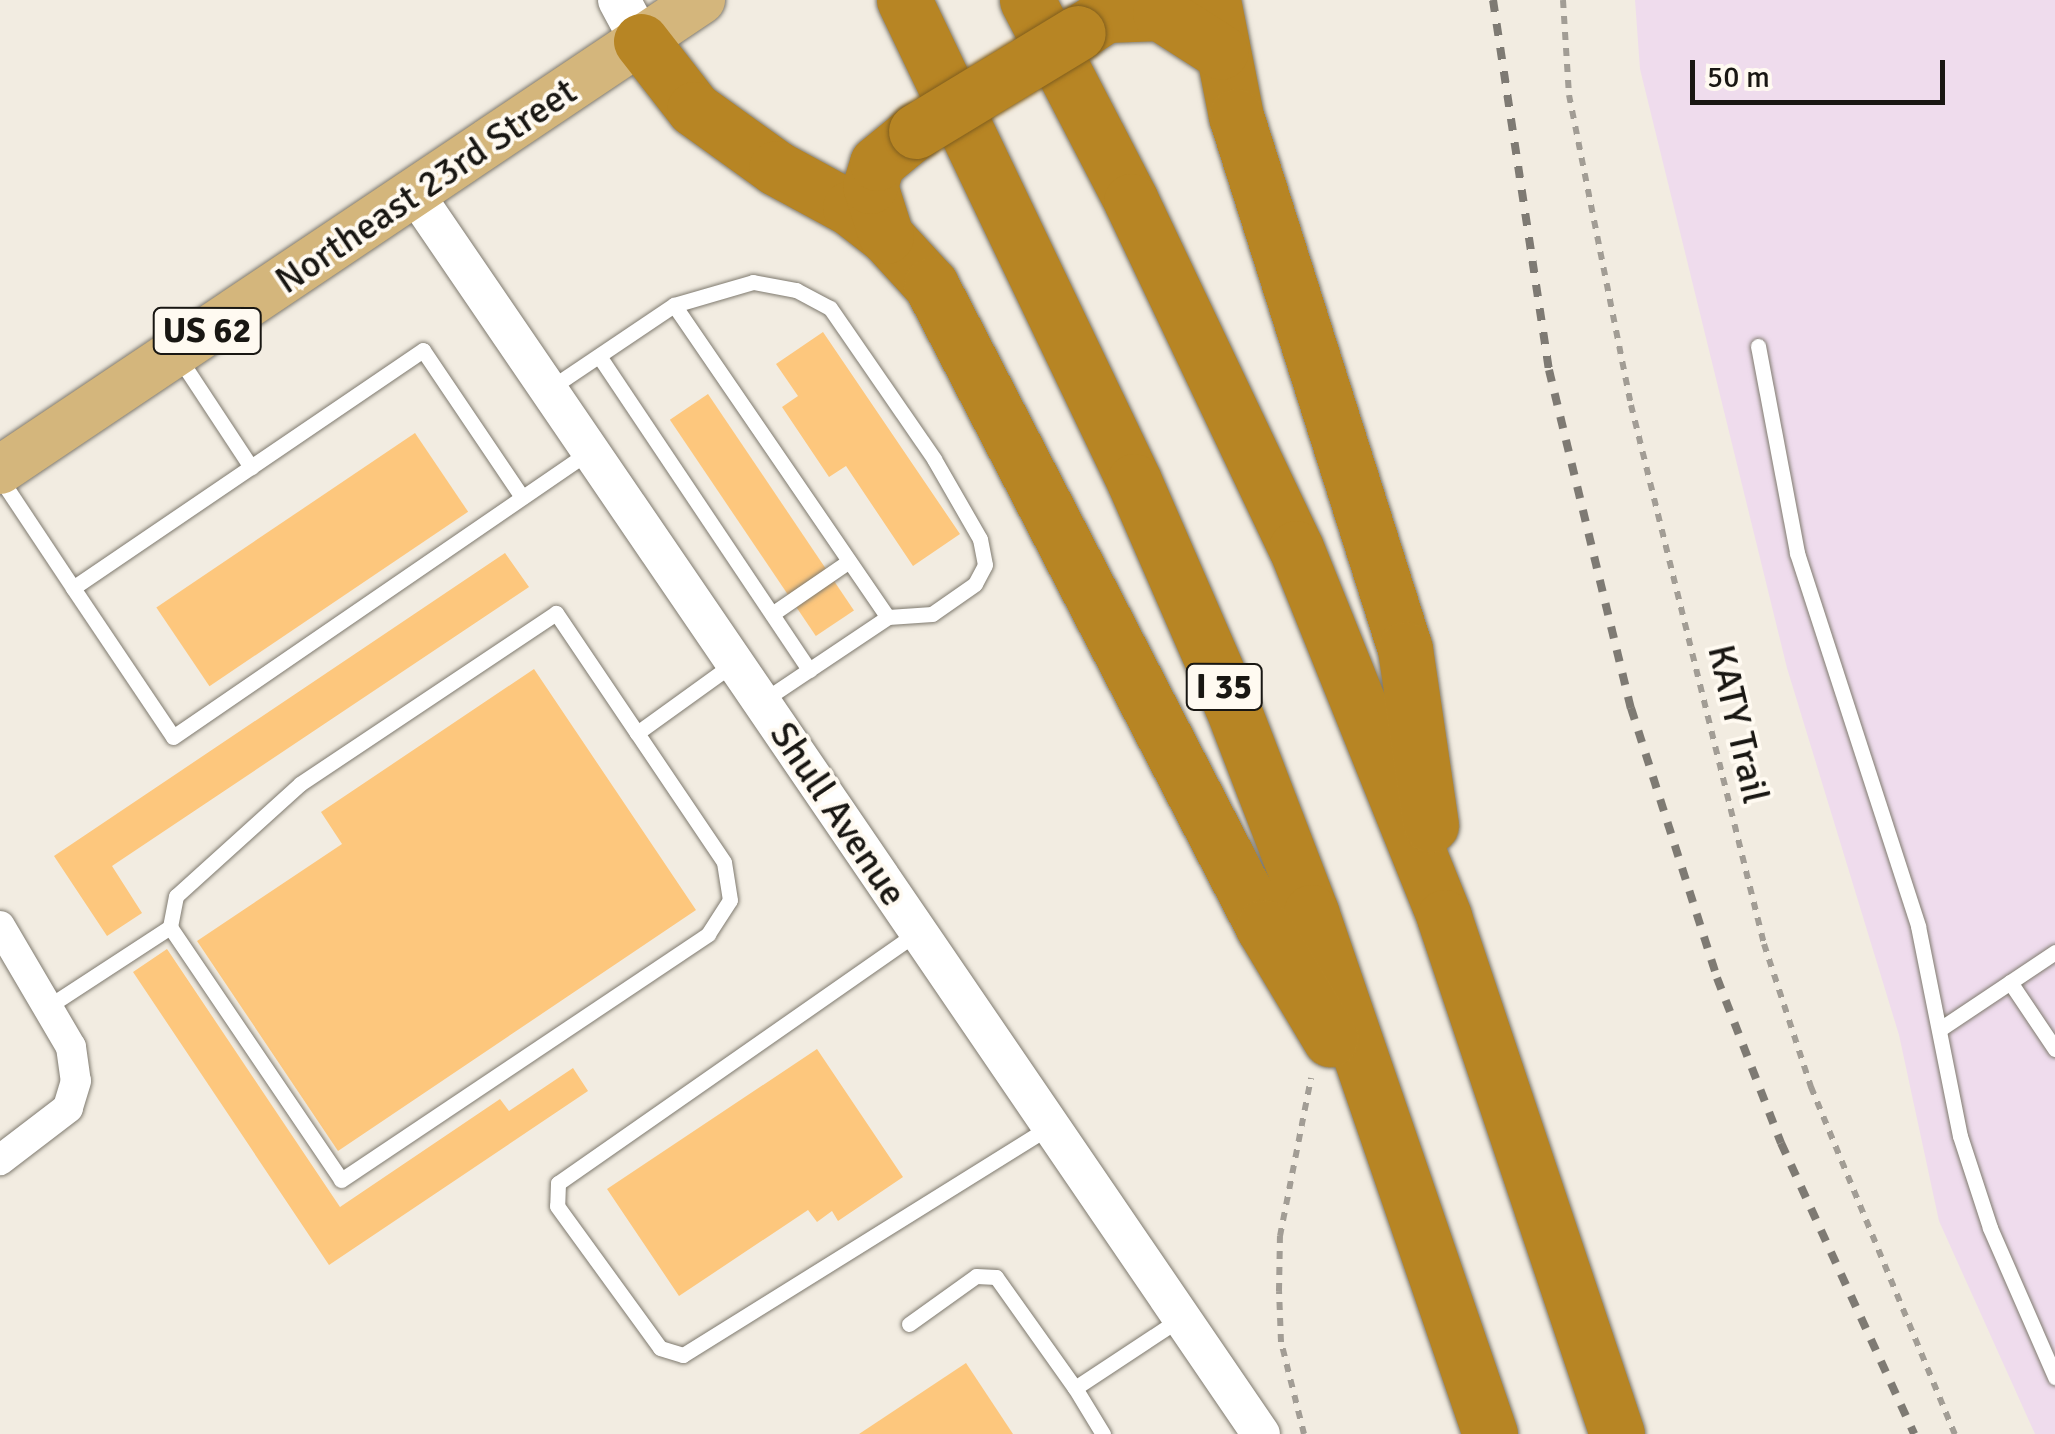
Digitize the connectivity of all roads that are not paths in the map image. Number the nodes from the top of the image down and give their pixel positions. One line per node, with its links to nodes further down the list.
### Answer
1 (701, 0): 4 (main road, Northeast 23rd Street / US 62)
2 (904, 0): 36 (highway, I 35)
3 (1027, 0): 26 (highway)
4 (630, 21): 6 (main road, Northeast 23rd Street / US 62); 7 (highway)
5 (1217, 26): 7 (highway, bridge); 26 (highway)
6 (415, 194): 10 (main road, Northeast 23rd Street / US 62); 12 (street, Shull Avenue)
7 (886, 236): 36 (highway)
8 (674, 305): 11 (lane); 18 (lane); 21 (lane)
9 (1758, 346): 33 (lane)
10 (175, 353): 14 (lane); 15 (main road, Northeast 23rd Street / US 62)
11 (599, 356): 12 (lane); 20 (lane)
12 (548, 390): 13 (street, Shull Avenue)
13 (590, 452): 17 (lane); 22 (street, Shull Avenue)
14 (251, 467): 17 (lane); 19 (lane)
15 (0, 470)
16 (0, 478): 19 (lane)
17 (522, 497): 19 (lane)
18 (849, 561): 20 (lane); 21 (lane)
19 (72, 588)
20 (772, 614): 23 (lane)
21 (888, 618): 23 (lane)
22 (734, 663): 24 (street, Shull Avenue); 25 (lane)
23 (809, 670): 24 (lane)
24 (761, 702): 29 (street, Shull Avenue)
25 (637, 733): 28 (lane); 28 (lane)
26 (1444, 917): 45 (highway)
27 (0, 926): 32 (street)
28 (170, 928): 32 (lane)
29 (918, 932): 35 (street, Shull Avenue); 35 (lane)
30 (2055, 952): 31 (lane)
31 (2010, 982): 33 (lane); 34 (lane)
32 (49, 1006): 37 (street)
33 (1944, 1027): 40 (lane)
34 (2055, 1049)
35 (1050, 1126): 38 (street, Shull Avenue)
36 (1390, 1138): 44 (highway, I 35)
37 (0, 1160)
38 (1182, 1318): 41 (lane); 43 (street, Shull Avenue)
39 (909, 1324): 41 (lane)
40 (2055, 1377)
41 (1076, 1388): 42 (lane)
42 (1103, 1434)
43 (1261, 1434)
44 (1490, 1434)
45 (1617, 1434)

